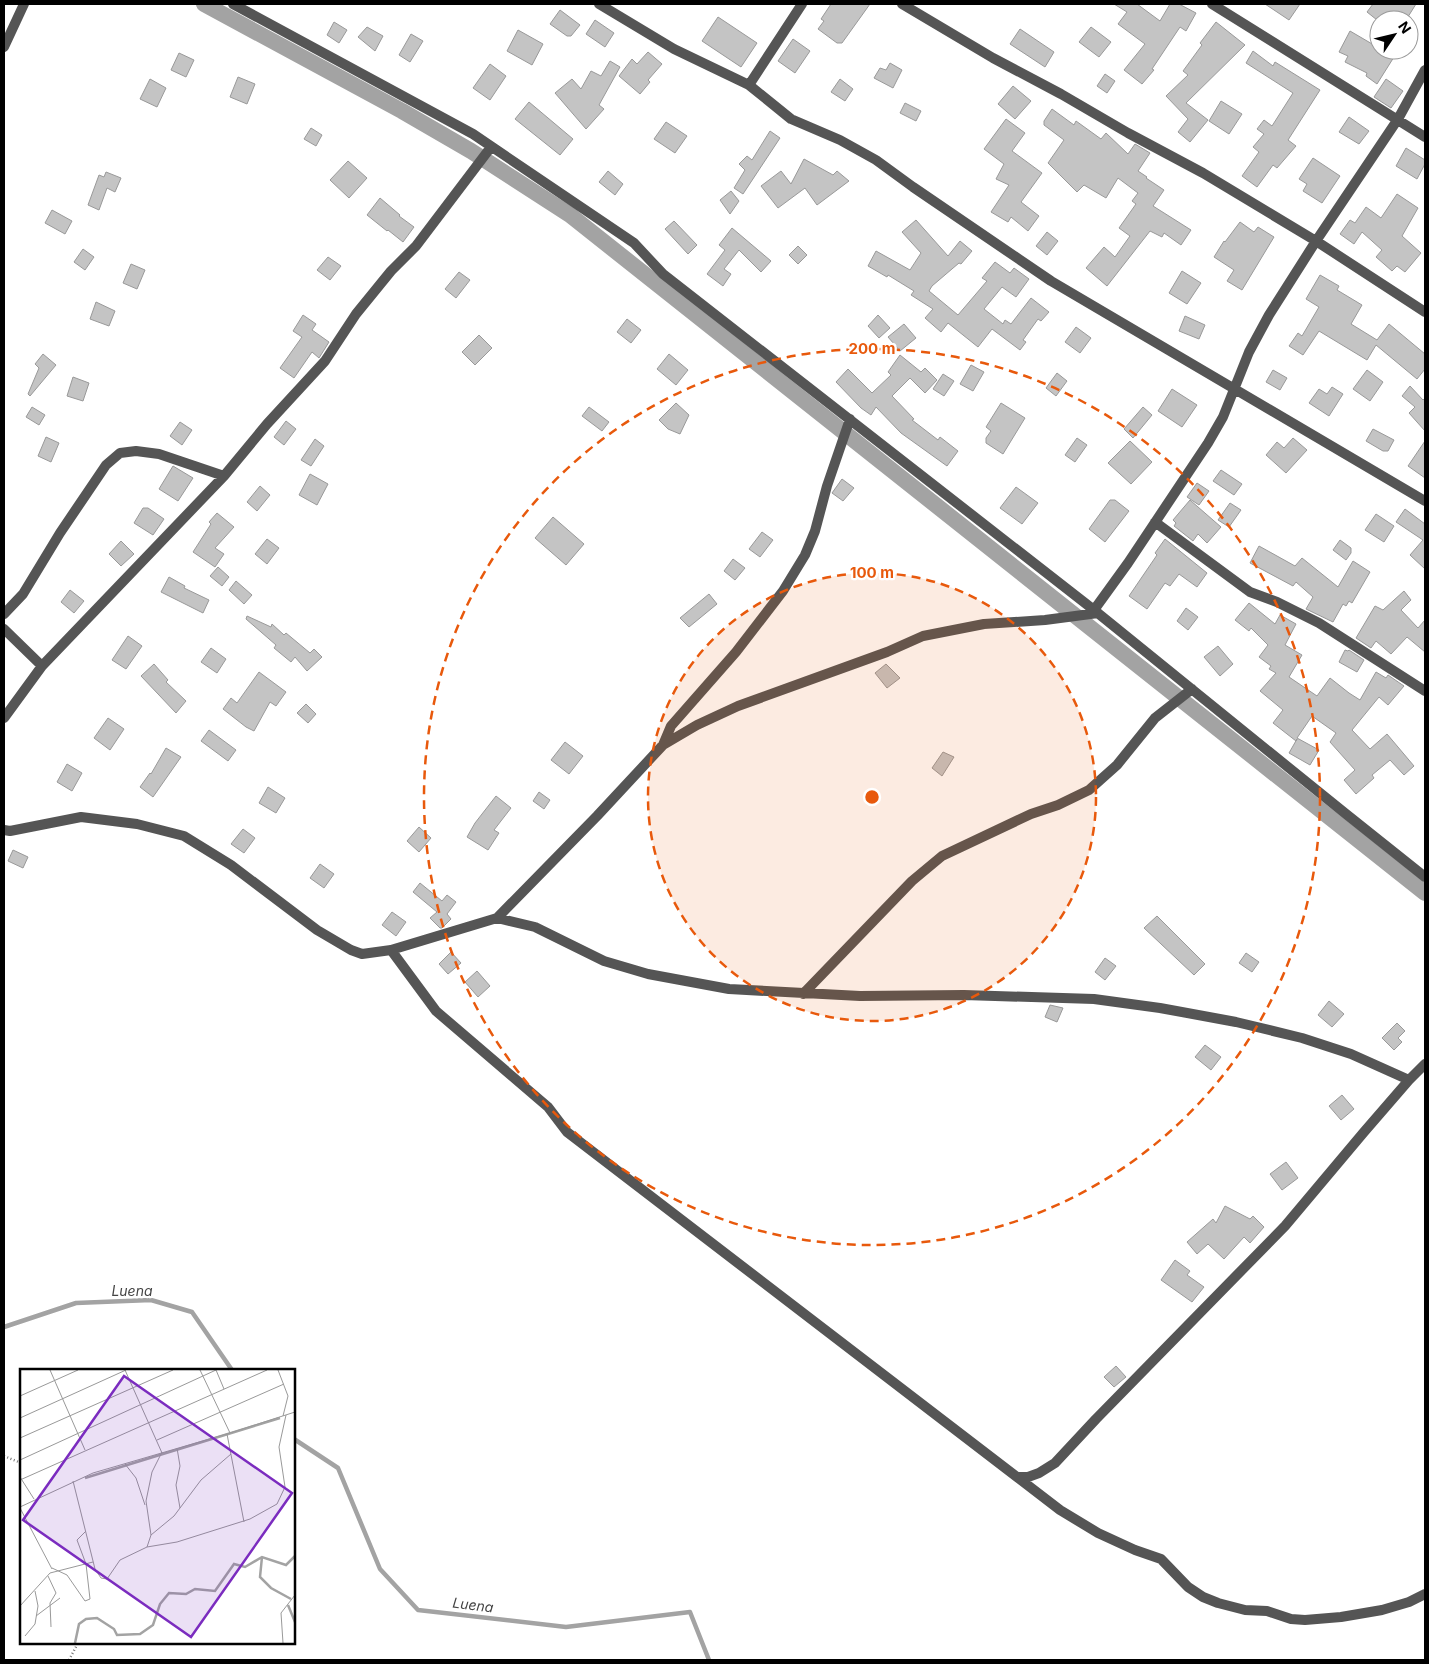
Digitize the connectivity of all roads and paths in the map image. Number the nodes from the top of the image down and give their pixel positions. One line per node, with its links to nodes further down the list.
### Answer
1 (24, 4): 7 (street)
2 (234, 4): 12 (street)
3 (599, 4): 9 (street)
4 (802, 4): 9 (street)
5 (902, 4): 13 (street)
6 (1212, 4): 10 (street)
7 (4, 47)
8 (1425, 70): 10 (street)
9 (749, 85): 15 (street)
10 (1398, 119): 11 (street); 13 (street)
11 (1425, 137)
12 (491, 147): 16 (street); 17 (street)
13 (1316, 241): 14 (street); 15 (street)
14 (1425, 312)
15 (1236, 389): 18 (street); 19 (street)
16 (850, 419): 20 (street); 27 (street)
17 (224, 476): 21 (street); 23 (street)
18 (1425, 501)
19 (1155, 522): 20 (street); 25 (street)
20 (1096, 611): 24 (street); 27 (street)
21 (4, 614)
22 (4, 629): 23 (street)
23 (42, 666): 26 (street)
24 (1192, 689): 29 (street); 32 (street)
25 (1425, 690)
26 (4, 718)
27 (662, 745): 30 (street)
28 (4, 830): 31 (street)
29 (1425, 877)
30 (497, 918): 31 (street); 32 (street)
31 (391, 950): 37 (street)
32 (802, 994): 34 (street)
33 (1425, 1064): 34 (street)
34 (1410, 1080): 37 (street)
35 (4, 1456): 36 (path)
36 (20, 1463)
37 (1017, 1477): 38 (street)
38 (1425, 1594)
39 (77, 1644): 40 (path)
40 (68, 1660)

